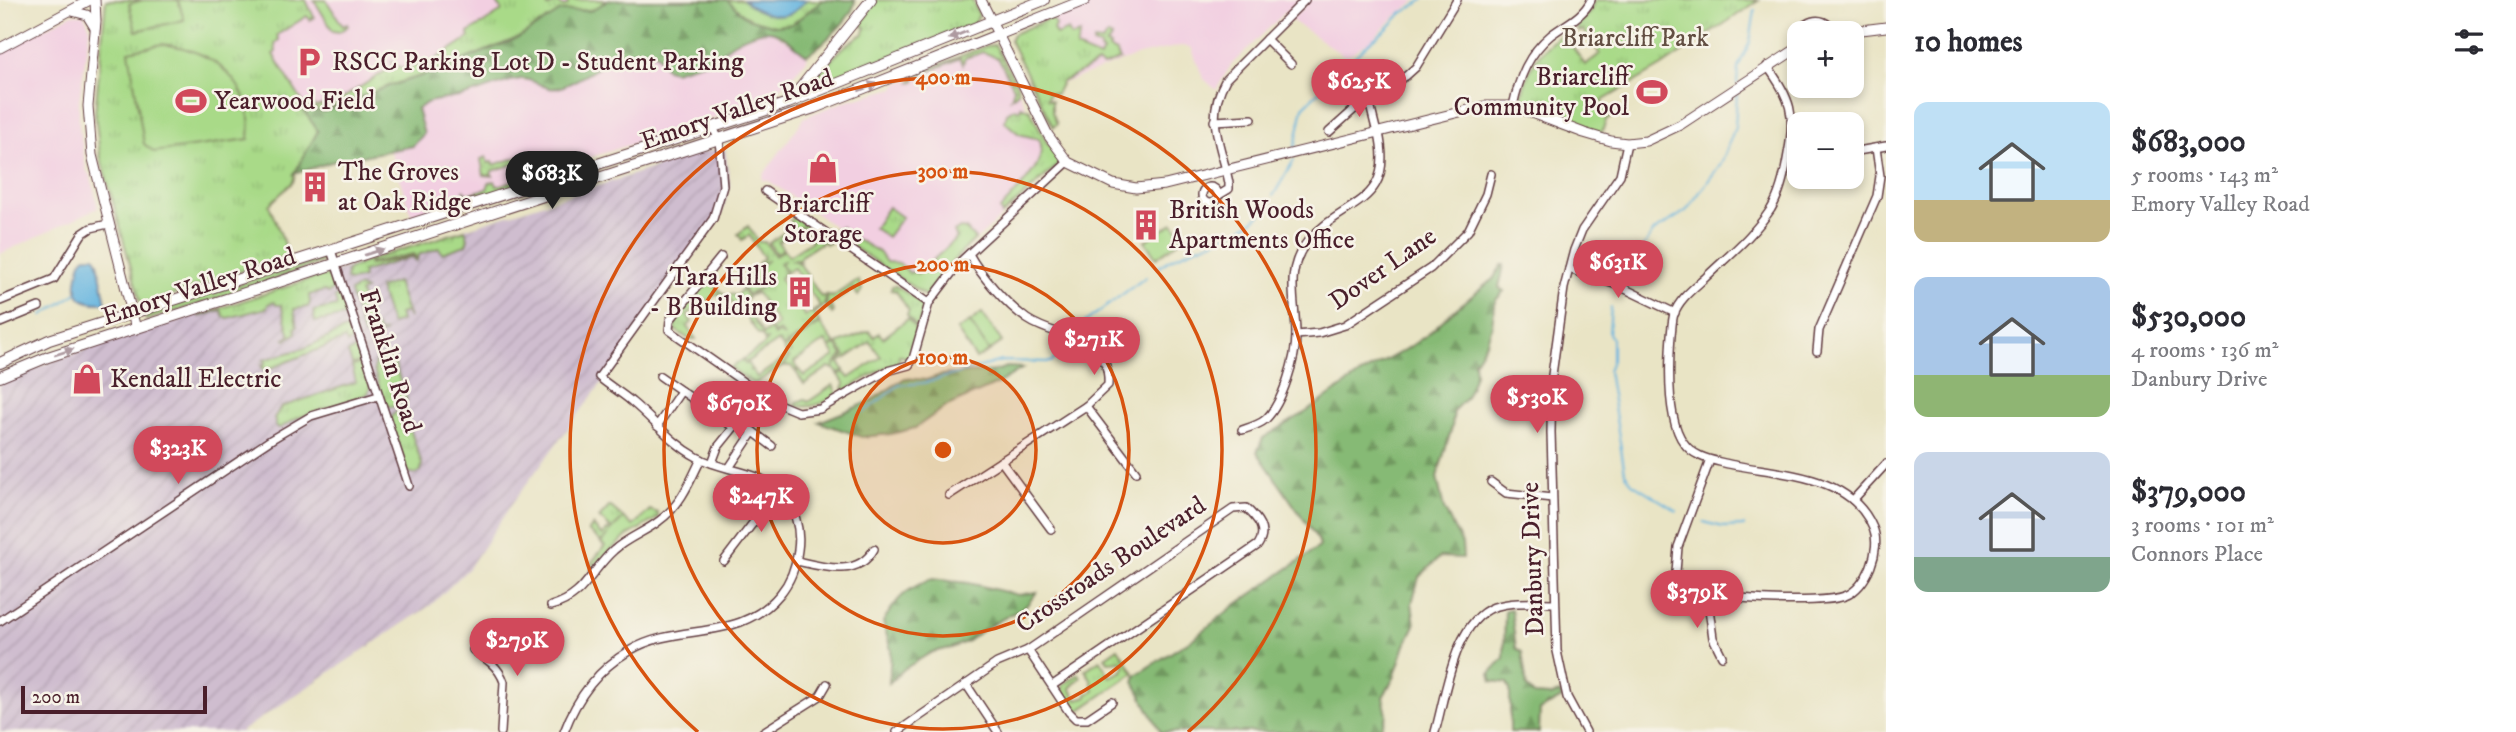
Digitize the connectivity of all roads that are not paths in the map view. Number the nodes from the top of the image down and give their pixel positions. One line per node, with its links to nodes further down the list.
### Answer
1 (93, 0): 9 (street); 12 (street)
2 (871, 0): 21 (main road)
3 (981, 0): 10 (street)
4 (1044, 0): 10 (main road, Emory Valley Road)
5 (1084, 0): 14 (main road, Emory Valley Road)
6 (1305, 0): 15 (street)
7 (1457, 0): 20 (street)
8 (1591, 0): 22 (street)
9 (70, 10): 12 (street); 16 (street)
10 (991, 21): 14 (street); 21 (main road, Emory Valley Road, one-way to 21)
11 (1886, 27): 13 (street)
12 (95, 28): 40 (street)
13 (1864, 30)
14 (998, 35): 28 (main road, Emory Valley Road, one-way to 14); 33 (street)
15 (1266, 39): 18 (street); 24 (street)
16 (0, 48)
17 (1787, 53): 19 (street)
18 (1291, 64)
19 (1767, 66): 29 (street); 49 (street)
20 (1368, 97): 26 (street); 27 (street)
21 (788, 103): 25 (main road, Emory Valley Road)
22 (1513, 106): 27 (street); 29 (street)
23 (1252, 119): 24 (street)
24 (1214, 121): 34 (street)
25 (713, 128): 28 (street); 38 (main road, Emory Valley Road)
26 (1329, 132)
27 (1378, 133): 34 (street); 53 (street)
28 (719, 139): 39 (main road, Emory Valley Road); 61 (street)
29 (1627, 142): 45 (street, Danbury Drive)
30 (1886, 146): 31 (street)
31 (1876, 148): 32 (street); 54 (street)
32 (1864, 150)
33 (1068, 162): 34 (street); 42 (street)
34 (1226, 170): 37 (street)
35 (1491, 174): 53 (street, Dover Lane)
36 (765, 191): 47 (street)
37 (1219, 195)
38 (463, 208): 39 (main road); 41 (main road, Emory Valley Road)
39 (468, 222): 44 (main road, Emory Valley Road, one-way to 39)
40 (108, 224): 46 (street); 50 (street)
41 (331, 250): 44 (street, Franklin Road); 50 (main road, Emory Valley Road)
42 (969, 254): 47 (street); 60 (street)
43 (721, 257): 47 (street)
44 (336, 264): 52 (main road, Emory Valley Road); 59 (street, Franklin Road)
45 (1569, 269): 49 (street); 77 (street, Danbury Drive)
46 (0, 301)
47 (929, 303)
48 (39, 307): 51 (street)
49 (1675, 313): 67 (street)
50 (131, 314): 52 (street); 55 (main road, Emory Valley Road)
51 (0, 323)
52 (136, 329): 57 (main road, Emory Valley Road, one-way to 52)
53 (1296, 335): 63 (street)
54 (1817, 351)
55 (0, 363)
56 (660, 376): 58 (street)
57 (0, 377)
58 (681, 391): 61 (street); 62 (street)
59 (378, 396): 74 (street, Franklin Road); 86 (street)
60 (1086, 406): 68 (street); 72 (street)
61 (657, 426): 66 (street)
62 (733, 427): 64 (street); 69 (street)
63 (1242, 430)
64 (753, 432): 65 (street); 71 (street)
65 (772, 446)
66 (701, 459): 69 (street); 85 (street)
67 (1710, 460): 78 (street); 83 (street)
68 (1001, 461): 76 (street); 79 (street)
69 (712, 463): 71 (street)
70 (1886, 464): 78 (street)
71 (729, 468): 75 (street)
72 (1136, 472)
73 (1491, 482): 77 (street)
74 (409, 486)
75 (778, 490): 81 (street); 82 (street)
76 (949, 495)
77 (1552, 498): 84 (street, Danbury Drive)
78 (1853, 500): 83 (street)
79 (1051, 529)
80 (874, 549): 82 (street)
81 (724, 561)
82 (797, 561): 96 (street)
83 (1707, 594): 89 (street)
84 (1555, 603): 101 (street); 102 (street, Danbury Drive)
85 (551, 606)
86 (0, 621)
87 (473, 650): 95 (street)
88 (1028, 650): 91 (street, Crossroads Boulevard); 92 (street); 92 (street, Crossroads Boulevard)
89 (1722, 656)
90 (827, 684): 97 (street)
91 (967, 684): 94 (street, Crossroads Boulevard); 100 (street)
92 (1053, 685): 93 (street)
93 (1112, 702)
94 (909, 724): 98 (street, Crossroads Boulevard); 99 (street)
95 (501, 732)
96 (564, 732)
97 (763, 732)
98 (897, 732)
99 (915, 732)
100 (998, 732)
101 (1436, 732)
102 (1586, 732)

